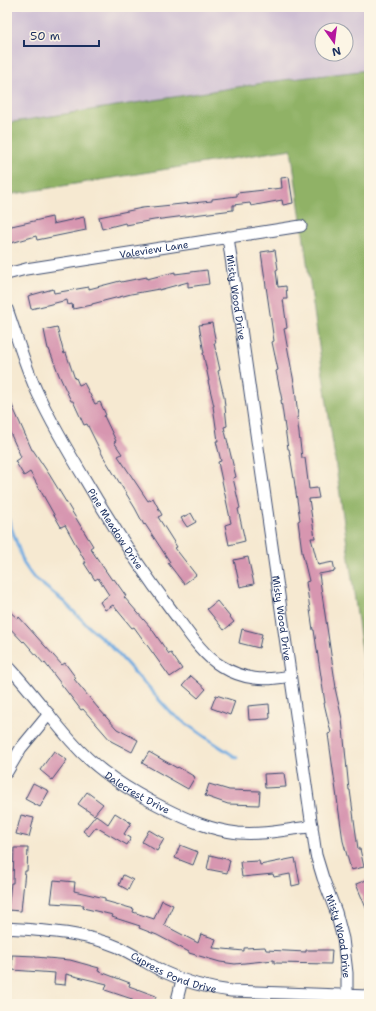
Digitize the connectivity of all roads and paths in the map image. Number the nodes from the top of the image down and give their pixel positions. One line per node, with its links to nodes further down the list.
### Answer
1 (301, 226): 2 (street, Valeview Lane)
2 (228, 237): 3 (street, Valeview Lane); 6 (street, Misty Wood Drive)
3 (7, 274)
4 (7, 309): 6 (street, Pine Meadow Drive)
5 (7, 665): 7 (street, Dalecrest Drive)
6 (290, 676): 9 (street, Misty Wood Drive)
7 (50, 714): 8 (street); 9 (street, Dalecrest Drive)
8 (7, 772)
9 (312, 825): 12 (street, Misty Wood Drive)
10 (7, 928): 11 (street, Cypress Pond Drive)
11 (182, 980): 12 (street, Cypress Pond Drive); 14 (street)
12 (347, 996): 13 (street, Cypress Pond Drive)
13 (369, 996)
14 (176, 1004)

